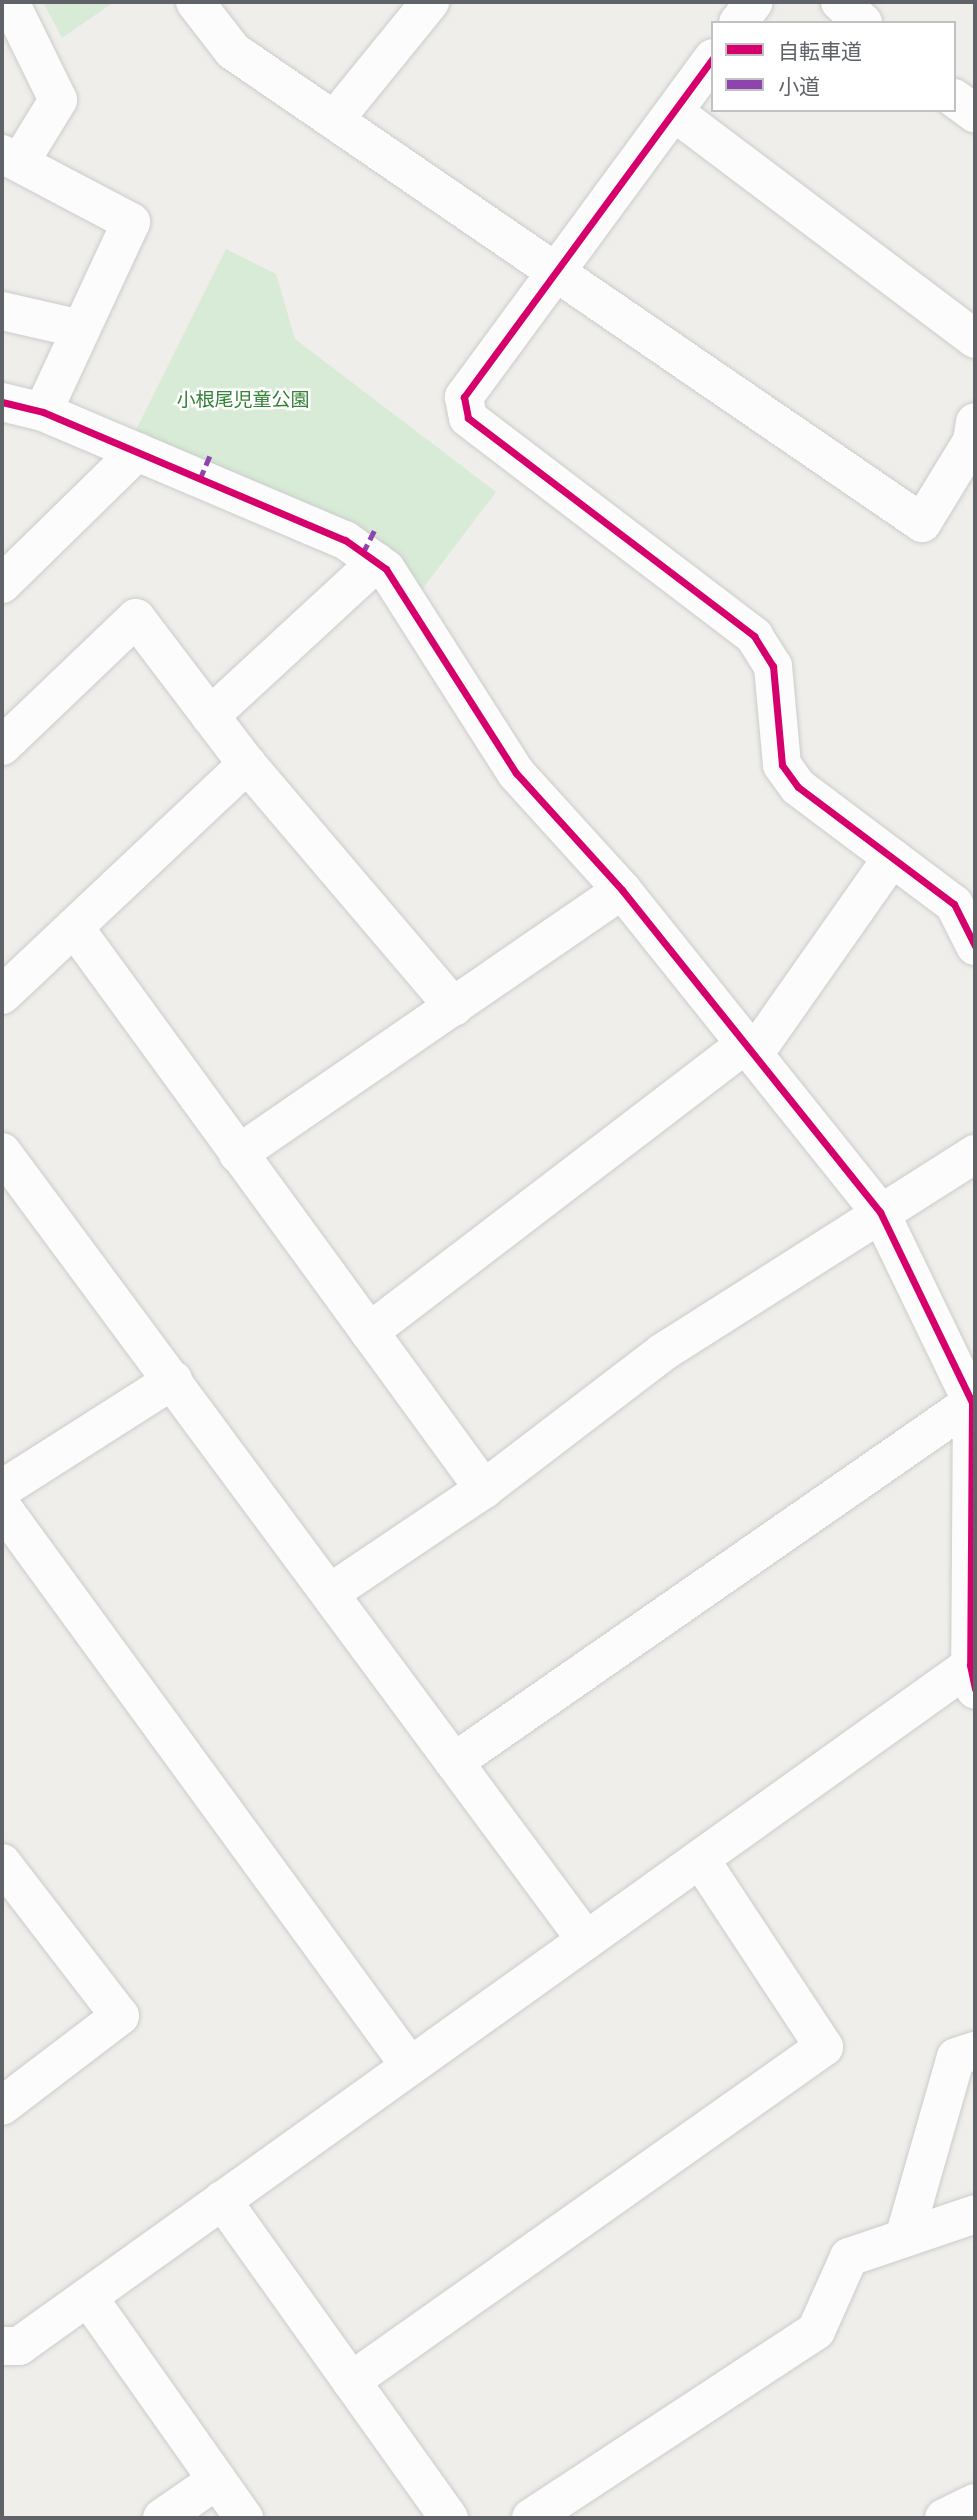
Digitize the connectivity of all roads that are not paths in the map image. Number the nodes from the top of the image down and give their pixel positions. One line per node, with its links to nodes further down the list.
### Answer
1 (10, 2): 13 (street)
2 (195, 2): 12 (street)
3 (430, 2): 12 (street)
4 (754, 2): 6 (street)
5 (840, 2): 7 (street)
6 (740, 21)
7 (861, 21)
8 (711, 61): 10 (street)
9 (956, 99): 11 (street)
10 (674, 111): 14 (street); 17 (street)
11 (975, 113)
12 (335, 119): 14 (street)
13 (11, 158): 16 (street)
14 (559, 269): 20 (street); 27 (street)
15 (2, 311): 16 (street)
16 (81, 329): 19 (street)
17 (975, 340)
18 (2, 402): 19 (street)
19 (43, 412): 21 (street)
20 (975, 422)
21 (137, 452): 22 (street); 23 (street)
22 (377, 562): 24 (street); 28 (street)
23 (2, 584)
24 (210, 716): 25 (street); 26 (street)
25 (2, 746)
26 (247, 764): 30 (street); 33 (street)
27 (892, 858): 29 (street); 34 (street)
28 (622, 890): 33 (street); 34 (street)
29 (965, 903): 31 (street)
30 (74, 927): 32 (street); 36 (street)
31 (975, 946)
32 (2, 995)
33 (454, 1007): 36 (street)
34 (750, 1049): 38 (street); 39 (street)
35 (2, 1152): 40 (street)
36 (238, 1154): 39 (street)
37 (975, 1154): 38 (street)
38 (880, 1212): 41 (street); 43 (street)
39 (369, 1332): 43 (street)
40 (173, 1380): 42 (street); 45 (street)
41 (974, 1401): 46 (street); 47 (street)
42 (2, 1489)
43 (484, 1489): 45 (street)
44 (2, 1507): 52 (street)
45 (330, 1593): 47 (street)
46 (974, 1672): 48 (street)
47 (454, 1762): 50 (street)
48 (700, 1859): 50 (street); 59 (street)
49 (2, 1863): 53 (street)
50 (586, 1940): 52 (street)
51 (975, 2052): 56 (street)
52 (410, 2066): 54 (street)
53 (2, 2106)
54 (222, 2200): 57 (street); 59 (street)
55 (975, 2214): 56 (street)
56 (904, 2238): 65 (street)
57 (88, 2297): 58 (street); 60 (street)
58 (2, 2346)
59 (351, 2381): 64 (street)
60 (218, 2480): 62 (street); 63 (street)
61 (975, 2503): 66 (street)
62 (162, 2518)
63 (244, 2518)
64 (449, 2518)
65 (531, 2518)
66 (944, 2518)

